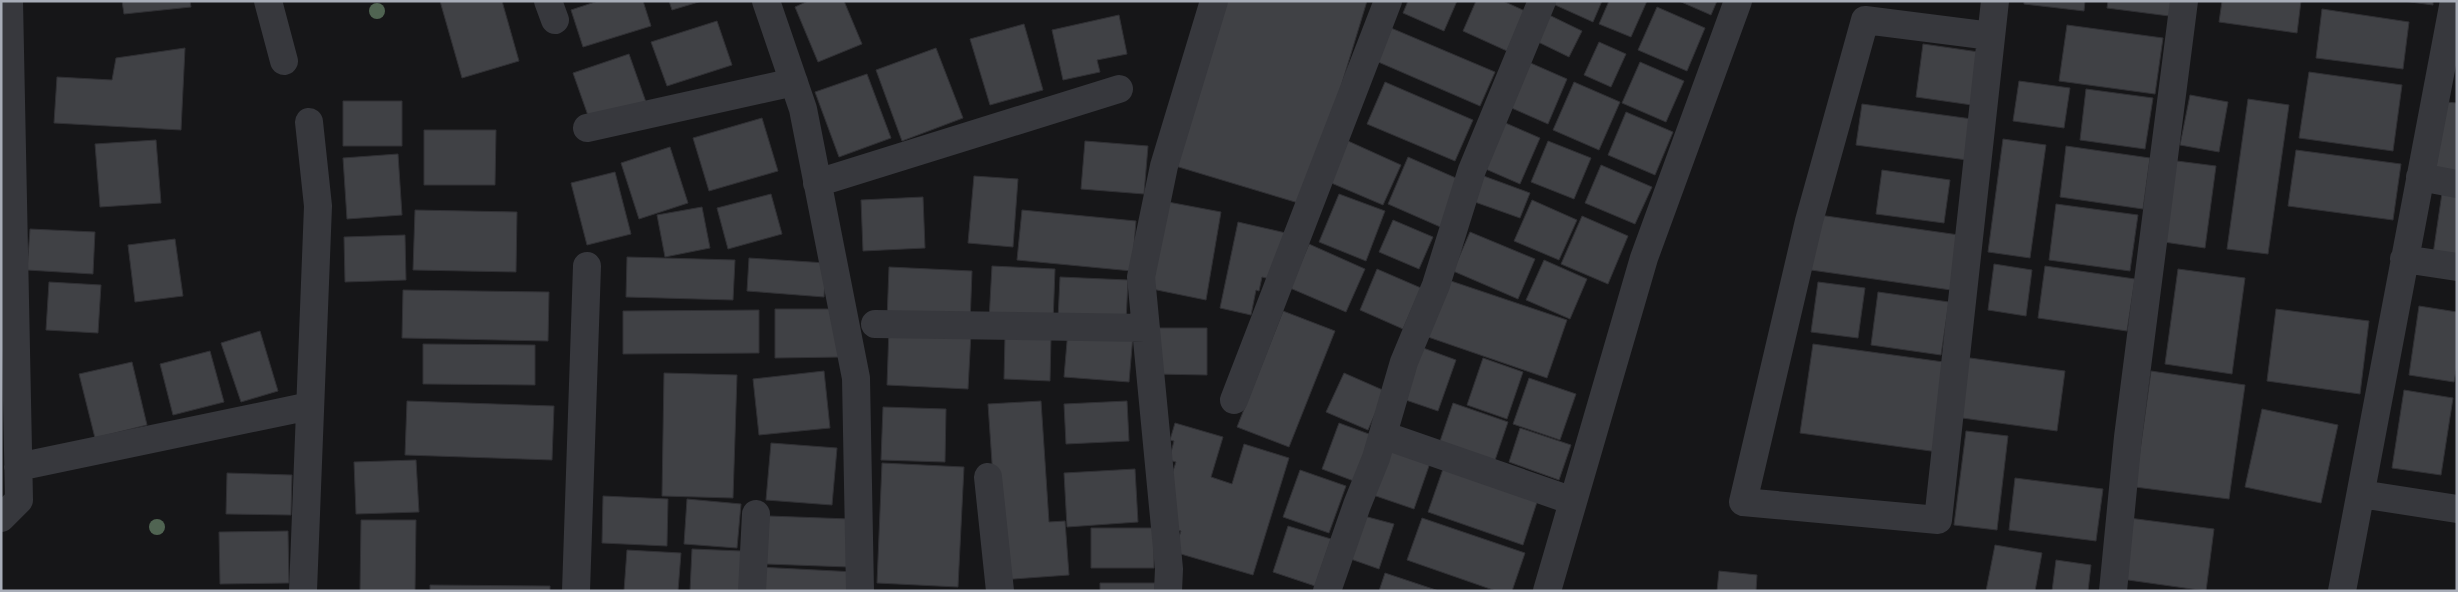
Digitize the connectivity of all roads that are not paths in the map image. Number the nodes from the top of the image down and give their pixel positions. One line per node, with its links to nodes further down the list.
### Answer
1 (9, 1): 29 (street)
2 (268, 1): 12 (street)
3 (766, 1): 14 (street)
4 (1214, 1): 25 (street)
5 (1388, 1): 26 (street)
6 (1542, 1): 28 (street)
7 (1738, 1): 32 (street)
8 (1995, 1): 11 (street)
9 (2184, 1): 44 (street)
10 (2454, 1): 13 (street)
11 (1991, 36): 11 (street)
12 (284, 61)
13 (2448, 77): 18 (street)
14 (794, 82): 17 (street); 19 (street)
15 (1119, 89): 19 (street)
16 (309, 122): 27 (street)
17 (587, 128)
18 (2420, 177): 20 (street); 21 (street)
19 (817, 183): 39 (street)
20 (2457, 184)
21 (2404, 259): 23 (street); 31 (street)
22 (587, 266): 37 (street)
23 (2457, 267)
24 (875, 324): 25 (street)
25 (1146, 328): 41 (street)
26 (1234, 400)
27 (310, 406): 29 (street); 36 (street)
28 (1383, 435): 32 (street); 42 (street)
29 (18, 467): 35 (street)
30 (988, 476): 40 (street)
31 (2362, 494): 33 (street); 45 (street)
32 (1573, 500): 43 (street)
33 (2457, 509)
34 (756, 514): 38 (street)
35 (1, 518)
36 (303, 591)
37 (576, 591)
38 (752, 591)
39 (860, 591)
40 (1000, 591)
41 (1168, 591)
42 (1327, 591)
43 (1547, 591)
44 (2113, 591)
45 (2342, 591)

